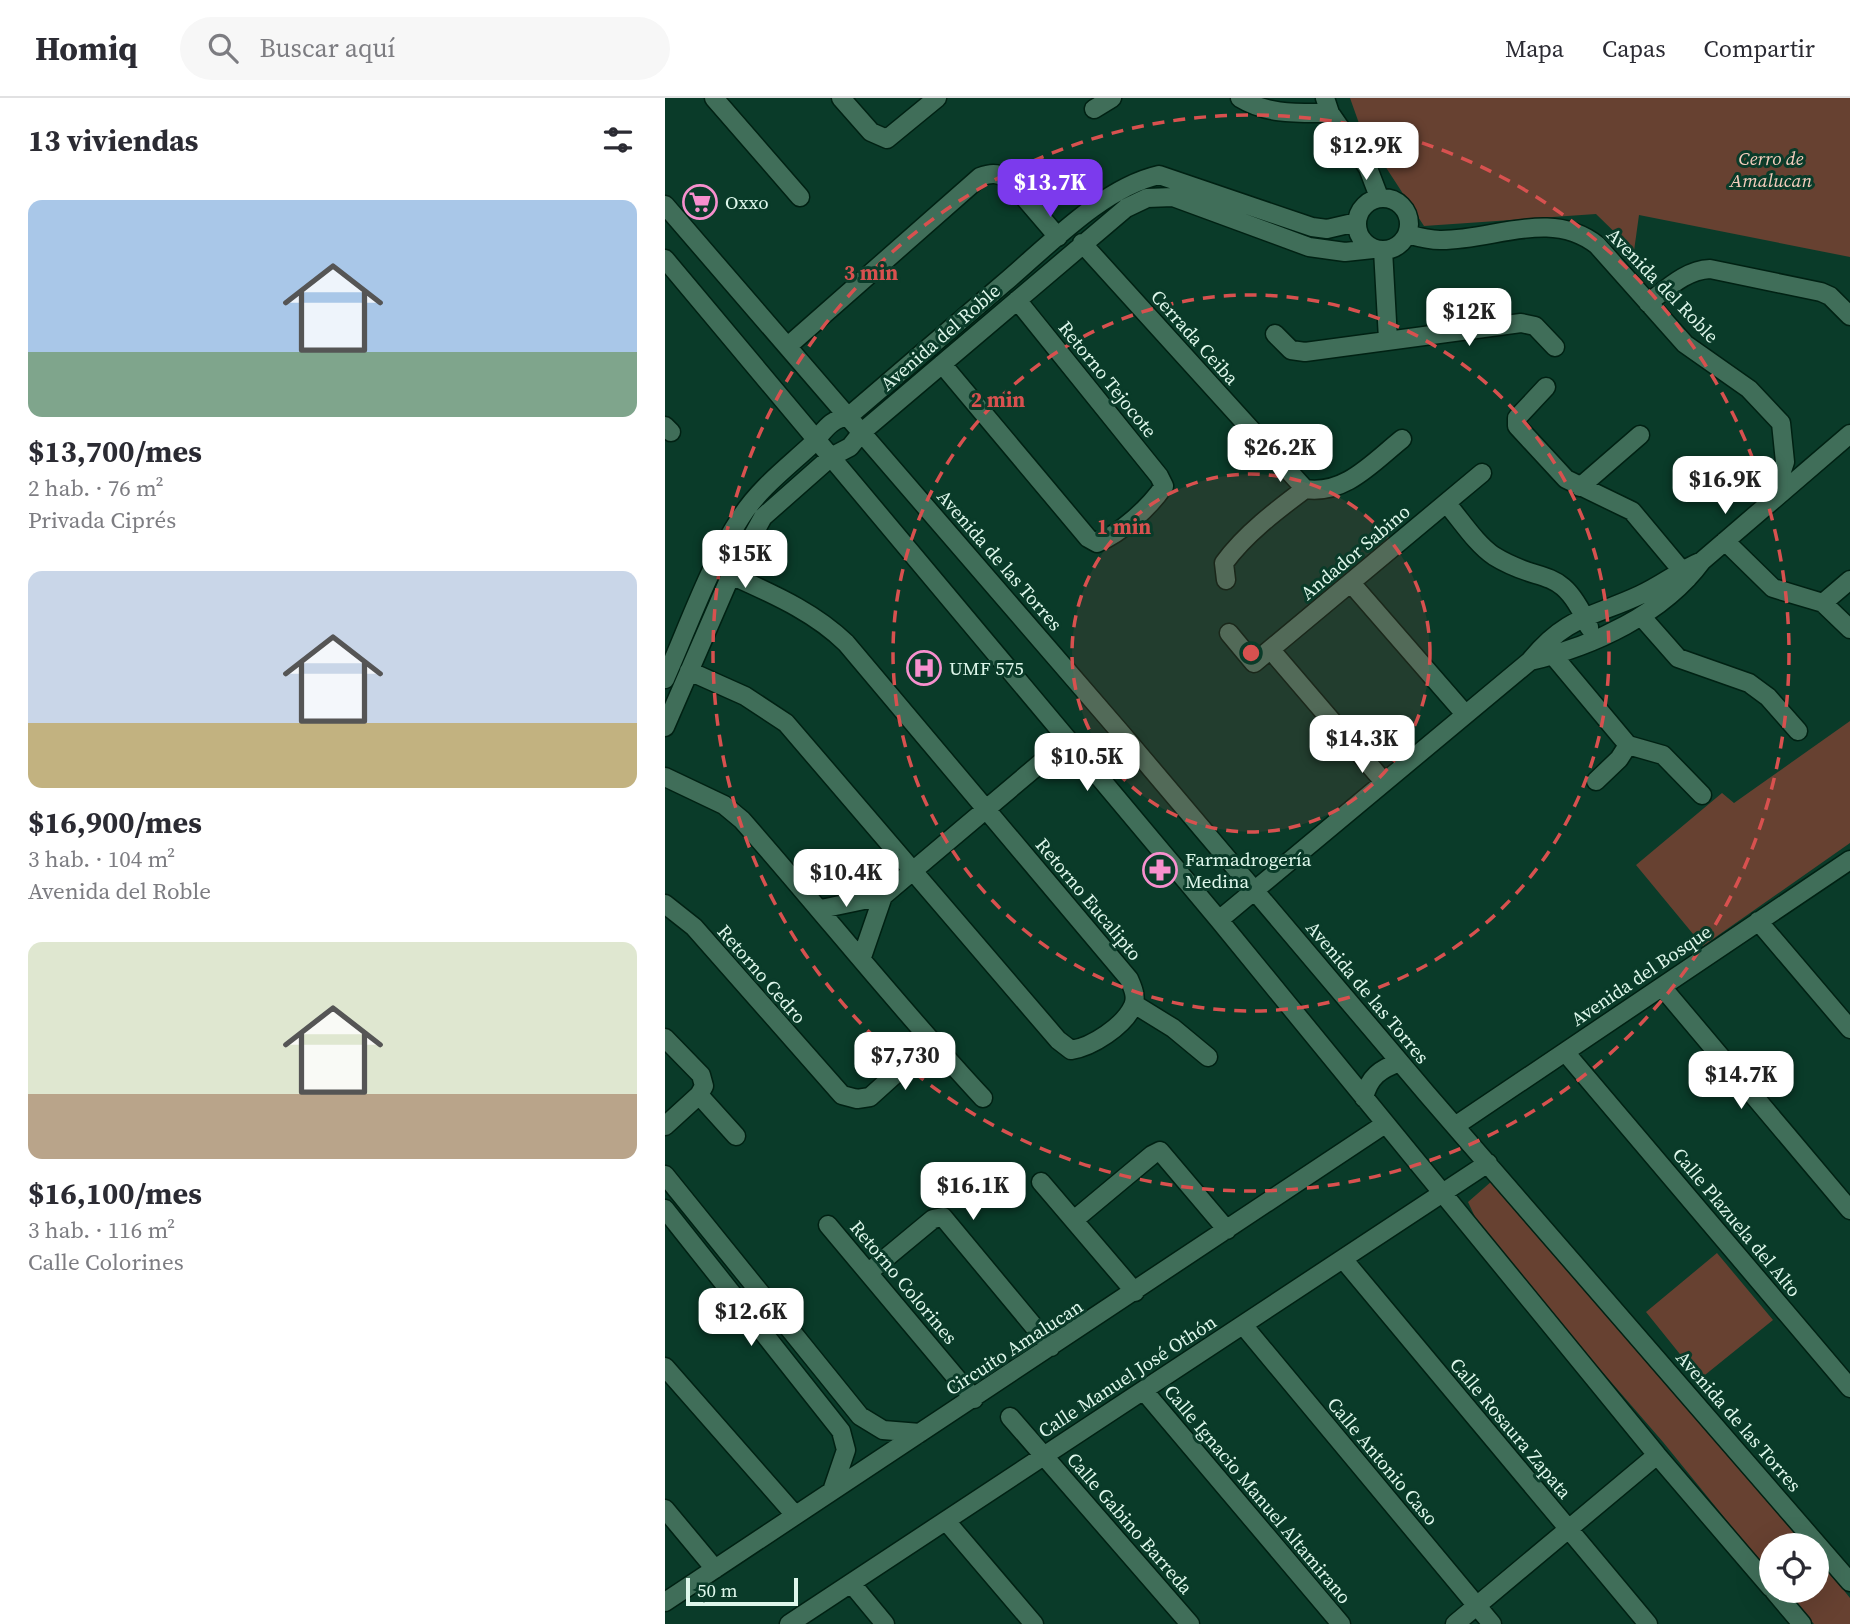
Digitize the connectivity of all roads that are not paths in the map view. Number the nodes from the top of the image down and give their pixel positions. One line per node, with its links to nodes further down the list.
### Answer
1 (714, 98): 8 (street)
2 (841, 98): 3 (street)
3 (937, 98)
4 (1112, 98): 7 (street)
5 (1240, 98): 6 (street)
6 (1327, 106): 9 (street)
7 (1094, 109)
8 (800, 197)
9 (1379, 197): 11 (street); 12 (street)
10 (665, 202): 22 (street, Avenida de las Torres)
11 (1357, 222): 13 (street, Avenida del Roble); 15 (street)
12 (1408, 234): 15 (street); 18 (street, Avenida del Roble)
13 (1058, 237): 22 (street); 26 (street, Avenida del Roble)
14 (1082, 243): 15 (street, Avenida del Roble); 17 (street, Avenida del Roble); 35 (street, Cerrada Ceiba)
15 (1378, 249): 21 (street)
16 (665, 259): 30 (street)
17 (1017, 300): 24 (street, Avenida del Roble); 24 (street, Retorno Tejocote)
18 (1648, 303): 19 (street); 36 (street, Avenida del Roble)
19 (1850, 316)
20 (1275, 334): 21 (street)
21 (1388, 339): 23 (street)
22 (787, 346): 26 (street, Avenida de las Torres)
23 (1555, 347)
24 (942, 364): 27 (street, Avenida del Roble)
25 (1546, 387): 34 (street)
26 (849, 416): 27 (street, Avenida de las Torres); 30 (street, Avenida del Roble)
27 (862, 432): 32 (street, Avenida del Roble); 66 (street, Avenida de las Torres)
28 (1850, 434): 36 (street)
29 (1640, 435): 34 (street)
30 (817, 439): 32 (street); 53 (street, Avenida del Roble)
31 (1402, 439): 35 (street)
32 (831, 457): 39 (street, Avenida del Roble); 57 (street)
33 (1482, 473): 37 (street, Andador Sabino)
34 (1580, 486): 40 (street)
35 (1305, 489): 41 (street)
36 (1773, 498): 38 (street, Avenida del Roble)
37 (1447, 504): 43 (street, Andador Sabino); 45 (street)
38 (1725, 541): 40 (street, Avenida del Roble); 44 (street)
39 (731, 575): 52 (street, Avenida del Roble); 63 (street, Retorno Eucalipto)
40 (1685, 575): 45 (street, Avenida del Roble); 46 (street, Avenida del Roble)
41 (1226, 580)
42 (1850, 580): 44 (street)
43 (1351, 583): 50 (street, Andador Sabino); 54 (street)
44 (1823, 603): 47 (street)
45 (1593, 612): 49 (street); 51 (street, Avenida del Roble)
46 (1641, 616): 49 (street, Avenida del Roble); 56 (street)
47 (1850, 629)
48 (1229, 633): 50 (street, Andador Sabino)
49 (1605, 633): 51 (street, Avenida del Roble)
50 (1271, 650): 61 (street)
51 (1548, 650): 54 (street, Avenida del Roble); 58 (street)
52 (689, 671): 55 (street, Avenida del Roble); 65 (street)
53 (665, 679)
54 (1465, 714): 61 (street, Avenida del Roble)
55 (665, 727)
56 (1798, 731)
57 (1068, 740): 63 (street); 70 (street)
58 (1628, 745): 60 (street); 62 (street)
59 (665, 776): 69 (street)
60 (1596, 781)
61 (1384, 782): 66 (street, Avenida del Roble)
62 (1702, 795)
63 (987, 809): 65 (street); 74 (street, Retorno Eucalipto)
64 (1850, 860): 71 (street, Avenida del Bosque)
65 (915, 871): 67 (street); 74 (street)
66 (1255, 890): 70 (street, Avenida del Roble); 80 (street, Avenida de las Torres)
67 (883, 896): 69 (street); 72 (street)
68 (665, 904): 77 (street, Retorno Cedro)
69 (821, 909): 72 (street)
70 (1219, 920): 83 (street)
71 (1758, 921): 73 (street, Avenida del Bosque); 75 (street)
72 (862, 957): 77 (street)
73 (1662, 987): 78 (street, Avenida del Bosque); 93 (street)
74 (1135, 1004): 79 (street)
75 (1850, 1030)
76 (665, 1038): 81 (street)
77 (931, 1042): 82 (street)
78 (1565, 1052): 86 (street, Avenida del Bosque); 103 (street, Calle Plazuela del Alto)
79 (1207, 1057)
80 (1400, 1062): 83 (street); 86 (street, Avenida de las Torres)
81 (699, 1095): 85 (street); 87 (street)
82 (983, 1098)
83 (1364, 1098): 84 (street)
84 (1385, 1124): 91 (street); 96 (street, Circuito Amalucan)
85 (665, 1126)
86 (1455, 1126): 88 (street, Avenida de las Torres)
87 (736, 1136)
88 (1488, 1163): 91 (street, Calle Manuel José Othón); 119 (street, Avenida de las Torres)
89 (665, 1175): 106 (street)
90 (1041, 1182): 94 (street)
91 (1442, 1194): 97 (street, Calle Manuel José Othón); 110 (street)
92 (665, 1209): 108 (street)
93 (1850, 1210)
94 (1074, 1220): 96 (street); 99 (street)
95 (828, 1225): 98 (street, Retorno Colorines)
96 (1227, 1230): 99 (street, Circuito Amalucan)
97 (1343, 1259): 100 (street, Calle Manuel José Othón); 116 (street, Calle Rosaura Zapata)
98 (869, 1272): 101 (street); 105 (street, Retorno Colorines)
99 (1135, 1292): 101 (street, Circuito Amalucan)
100 (1243, 1325): 104 (street, Calle Manuel José Othón); 123 (street, Calle Antonio Caso)
101 (1051, 1348): 105 (street, Circuito Amalucan)
102 (665, 1367): 114 (street)
103 (1850, 1388)
104 (1144, 1391): 111 (street, Calle Manuel José Othón); 128 (street, Calle Ignacio Manuel Altamirano)
105 (974, 1399): 109 (street, Circuito Amalucan)
106 (860, 1416): 108 (street); 109 (street)
107 (1010, 1417): 111 (street, Calle Gabino Barreda)
108 (841, 1431): 112 (street)
109 (920, 1433): 112 (street, Circuito Amalucan)
110 (1657, 1455): 116 (street); 118 (street)
111 (1044, 1456): 115 (street, Calle Manuel José Othón); 127 (street, Calle Gabino Barreda)
112 (831, 1491): 114 (street, Circuito Amalucan)
113 (665, 1508): 117 (street)
114 (795, 1515): 117 (street, Circuito Amalucan)
115 (946, 1521): 120 (street, Calle Manuel José Othón); 126 (street)
116 (1568, 1529): 123 (street); 131 (street, Calle Rosaura Zapata)
117 (715, 1569): 121 (street, Circuito Amalucan)
118 (1759, 1574)
119 (1850, 1582)
120 (851, 1583): 124 (street, Calle Manuel José Othón); 125 (street)
121 (665, 1602)
122 (1784, 1603): 132 (street)
123 (1476, 1606): 129 (street); 130 (street, Calle Antonio Caso)
124 (789, 1624)
125 (885, 1624)
126 (1034, 1624)
127 (1190, 1624)
128 (1341, 1624)
129 (1455, 1624)
130 (1492, 1624)
131 (1648, 1624)
132 (1802, 1624)

